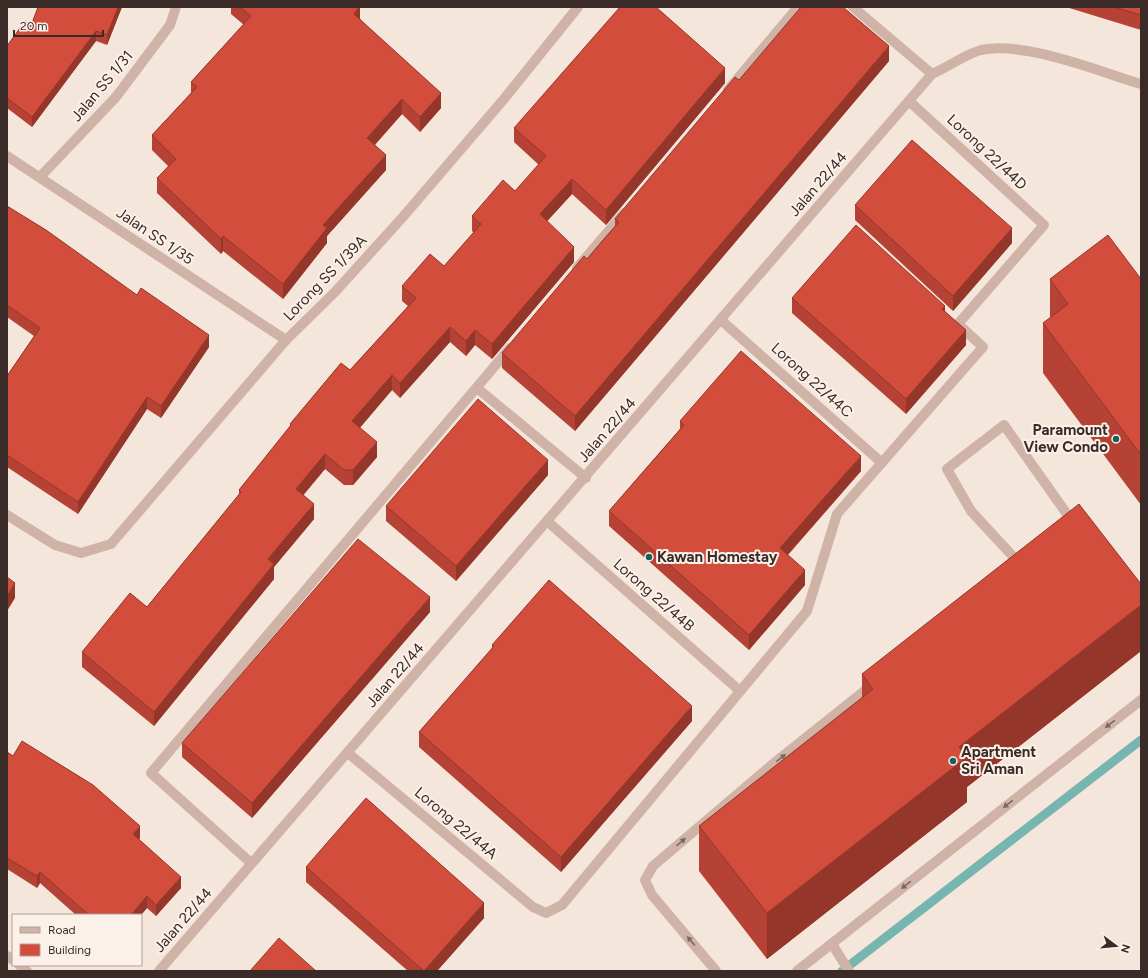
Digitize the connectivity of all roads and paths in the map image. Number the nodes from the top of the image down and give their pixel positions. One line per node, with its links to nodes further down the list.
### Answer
1 (176, 7): 10 (street, Jalan SS 1/31)
2 (578, 7): 15 (street, Lorong SS 1/39A)
3 (798, 7): 7 (street)
4 (853, 7): 5 (street)
5 (932, 74): 6 (street, Jalan 22/44); 8 (street, Jalan 22/44)
6 (1141, 84)
7 (722, 98)
8 (909, 102): 13 (street, Jalan 22/44); 17 (street, Lorong 22/44D)
9 (7, 156): 10 (street, Jalan SS 1/35)
10 (40, 177): 15 (street, Jalan SS 1/35)
11 (630, 206): 12 (street)
12 (568, 279)
13 (721, 320): 17 (street, Lorong 22/44C); 18 (street, Jalan 22/44)
14 (517, 339): 16 (street)
15 (286, 340): 19 (street, Lorong SS 1/39A)
16 (477, 388): 18 (street); 27 (street)
17 (882, 463): 24 (street)
18 (586, 478): 20 (street, Jalan 22/44)
19 (7, 515)
20 (547, 521): 24 (street, Lorong 22/44B); 26 (street, Jalan 22/44)
21 (1075, 530): 22 (street)
22 (1022, 567)
23 (879, 680): 30 (street, one-way to 23)
24 (740, 691): 26 (street, Lorong 22/44A)
25 (1141, 700): 28 (street, one-way to 28)
26 (348, 753): 27 (street, Jalan 22/44)
27 (251, 863): 29 (street, Jalan 22/44)
28 (832, 944): 31 (street); 32 (street)
29 (159, 971)
30 (716, 971)
31 (798, 971)
32 (849, 971)

